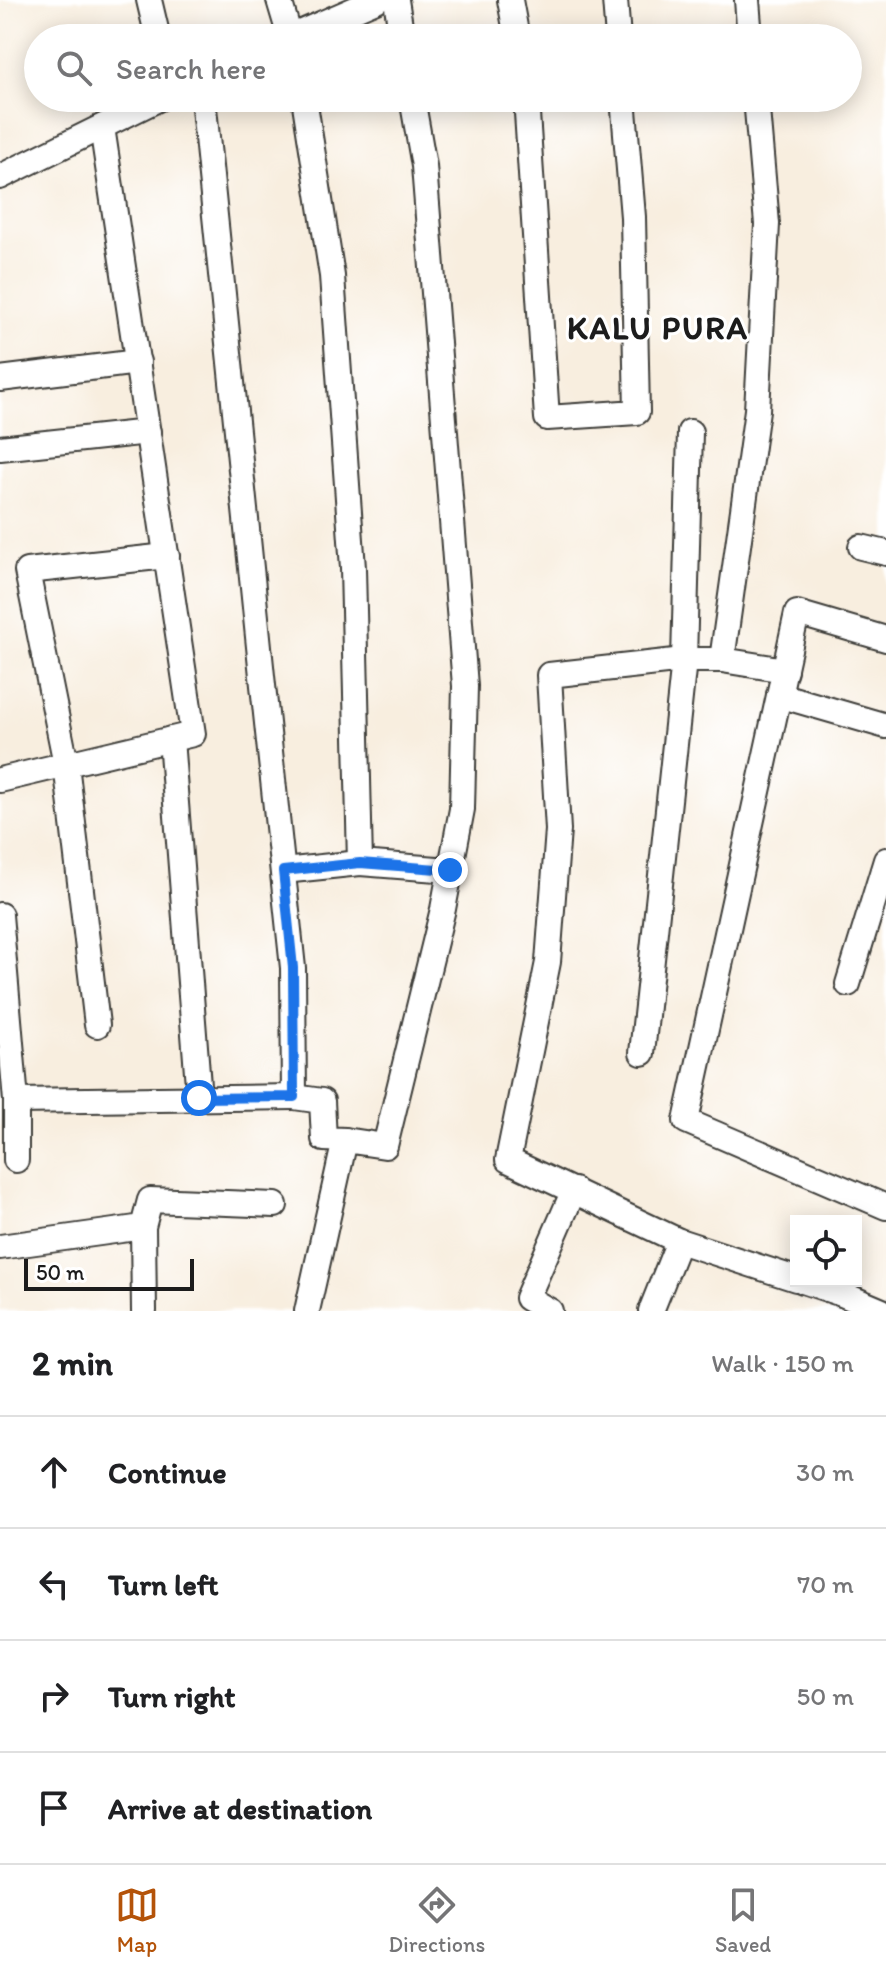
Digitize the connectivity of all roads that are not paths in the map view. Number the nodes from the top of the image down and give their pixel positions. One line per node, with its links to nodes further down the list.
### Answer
1 (149, 0): 8 (street)
2 (279, 0): 9 (street)
3 (396, 0): 11 (street)
4 (510, 0): 12 (street)
5 (615, 0): 13 (street)
6 (747, 0): 14 (street)
7 (362, 3): 10 (street)
8 (155, 24)
9 (287, 24)
10 (319, 24)
11 (400, 24)
12 (514, 24)
13 (617, 24)
14 (749, 24)
15 (132, 112): 22 (street)
16 (204, 112): 44 (street)
17 (306, 112): 42 (street)
18 (414, 112): 43 (street)
19 (527, 112): 20 (street)
20 (624, 112)
21 (757, 112): 34 (street)
22 (102, 127): 23 (street); 24 (street)
23 (0, 177)
24 (138, 362): 25 (street); 26 (street)
25 (0, 379)
26 (148, 432): 28 (street); 31 (street)
27 (690, 432): 33 (street)
28 (0, 448)
29 (861, 547): 30 (street)
30 (886, 553)
31 (167, 556): 38 (street); 39 (street)
32 (886, 639): 35 (street)
33 (684, 660): 34 (street); 48 (street); 54 (street)
34 (722, 660): 35 (street)
35 (785, 670): 36 (street)
36 (779, 695): 37 (street); 56 (street)
37 (886, 726)
38 (171, 739): 39 (street); 50 (street)
39 (66, 764): 40 (street); 47 (street)
40 (0, 780)
41 (886, 860): 46 (street)
42 (360, 863): 43 (street); 44 (street)
43 (450, 870): 52 (street)
44 (283, 871): 49 (street)
45 (0, 915): 51 (street)
46 (848, 984)
47 (97, 1025)
48 (642, 1053)
49 (294, 1097): 50 (street); 52 (street)
50 (199, 1098): 51 (street)
51 (16, 1101): 53 (street)
52 (345, 1140): 63 (street)
53 (16, 1160)
54 (574, 1190): 58 (street); 64 (street)
55 (275, 1205): 57 (street)
56 (886, 1207)
57 (143, 1227): 59 (street); 62 (street)
58 (679, 1241): 60 (street); 65 (street)
59 (0, 1247)
60 (790, 1277)
61 (821, 1287): 66 (street)
62 (144, 1311)
63 (307, 1311)
64 (550, 1311)
65 (651, 1311)
66 (882, 1311)

